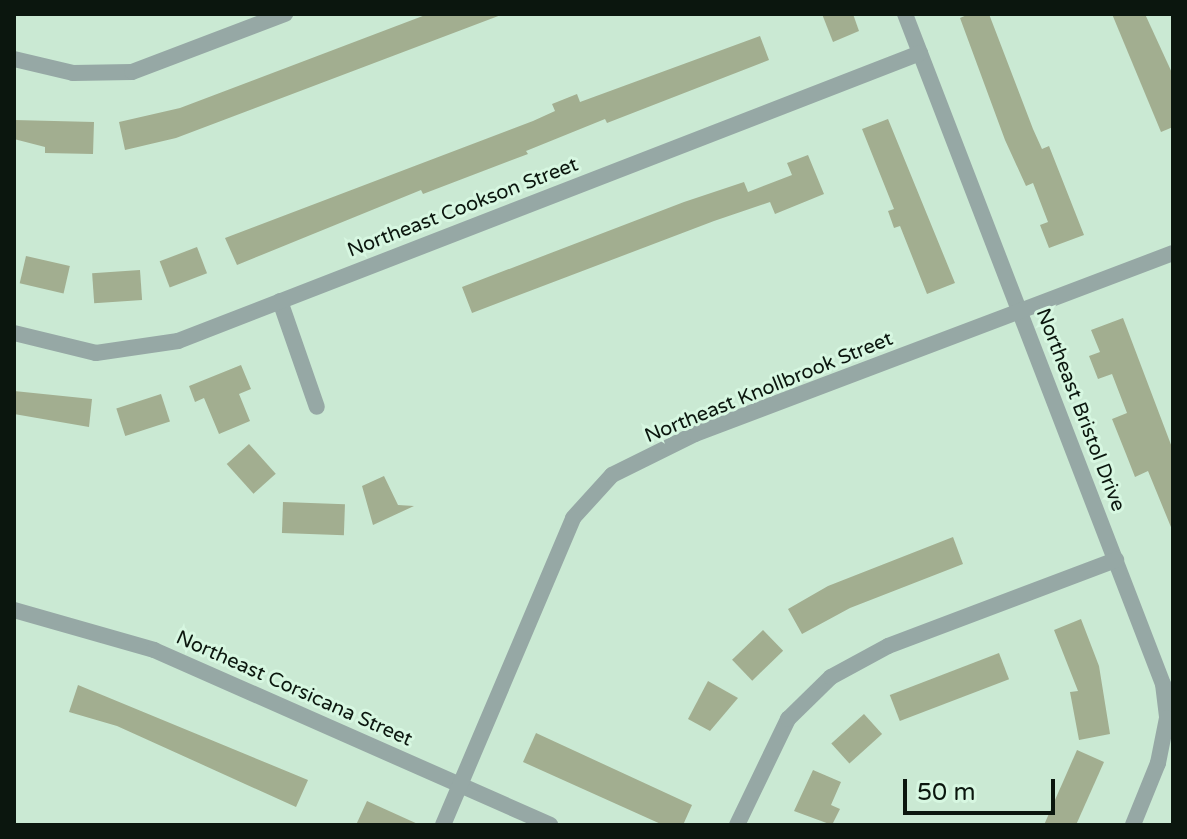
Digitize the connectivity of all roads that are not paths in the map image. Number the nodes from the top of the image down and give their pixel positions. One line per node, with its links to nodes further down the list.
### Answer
1 (285, 14): 4 (street)
2 (905, 14): 3 (street, Northeast Bristol Drive)
3 (920, 53): 6 (street, Northeast Cookson Street); 7 (street, Northeast Bristol Drive)
4 (14, 59)
5 (1173, 253): 7 (street, Northeast Knollbrook Street)
6 (280, 301): 8 (street, Northeast Cookson Street); 9 (street)
7 (1021, 311): 10 (street, Northeast Bristol Drive); 12 (street, Northeast Knollbrook Street)
8 (14, 333)
9 (317, 407)
10 (1116, 560): 15 (street); 16 (street, Northeast Bristol Drive)
11 (14, 610): 12 (street, Northeast Corsicana Street)
12 (461, 783): 13 (street, Northeast Knollbrook Street); 14 (street, Northeast Corsicana Street)
13 (443, 825)
14 (550, 825)
15 (737, 825)
16 (1133, 825)

